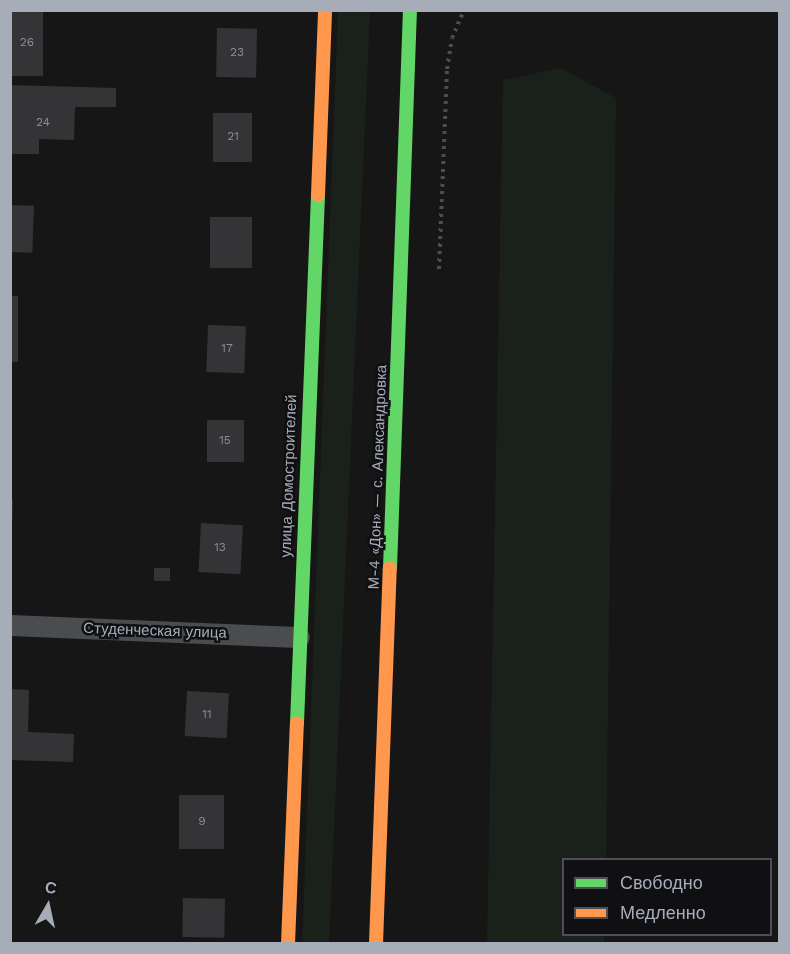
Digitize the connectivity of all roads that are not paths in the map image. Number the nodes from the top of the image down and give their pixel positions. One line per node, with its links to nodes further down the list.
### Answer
1 (325, 10): 4 (street, улица Домостроителей)
2 (410, 10): 6 (street, М-4 «Дон» — с. Александровка)
3 (10, 625): 4 (street, Студенческая улица)
4 (299, 637): 5 (street, улица Домостроителей)
5 (288, 944)
6 (376, 944)

